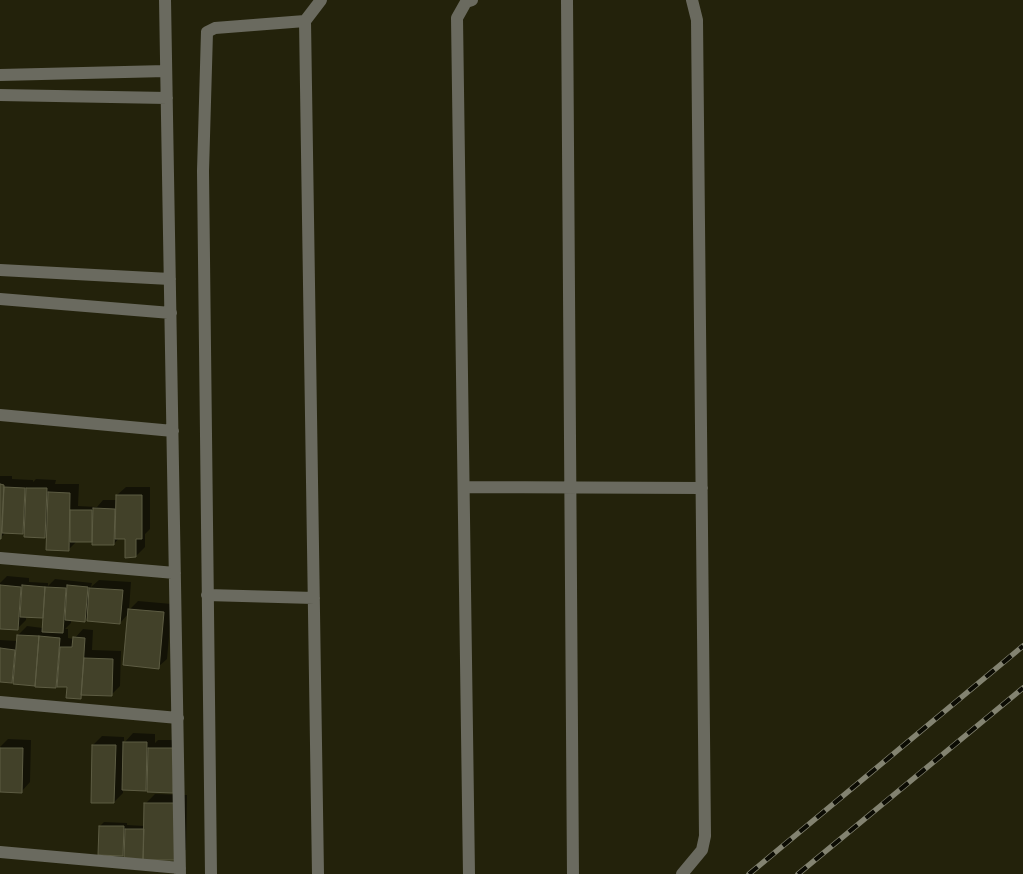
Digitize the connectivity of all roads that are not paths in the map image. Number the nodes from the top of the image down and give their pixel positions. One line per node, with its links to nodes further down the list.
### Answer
1 (165, 0): 7 (street)
2 (321, 0): 6 (street)
3 (472, 0): 17 (street)
4 (567, 0): 18 (street)
5 (692, 0): 19 (street)
6 (305, 21): 22 (street); 23 (street)
7 (166, 71): 8 (street); 10 (street)
8 (0, 75)
9 (0, 95): 10 (street)
10 (167, 98): 12 (street)
11 (0, 270): 12 (street)
12 (170, 279): 14 (street)
13 (0, 299): 14 (street)
14 (171, 313): 16 (street)
15 (0, 415): 16 (street)
16 (173, 431): 21 (street)
17 (464, 487): 18 (street); 30 (street)
18 (571, 487): 19 (street); 31 (street)
19 (702, 488): 32 (street)
20 (0, 558): 21 (street)
21 (175, 573): 25 (street)
22 (207, 595): 23 (street); 28 (street)
23 (314, 598): 29 (street)
24 (0, 702): 25 (street)
25 (178, 718): 27 (street)
26 (0, 852): 27 (street)
27 (180, 871)
28 (211, 874)
29 (318, 874)
30 (469, 874)
31 (573, 874)
32 (682, 874)

